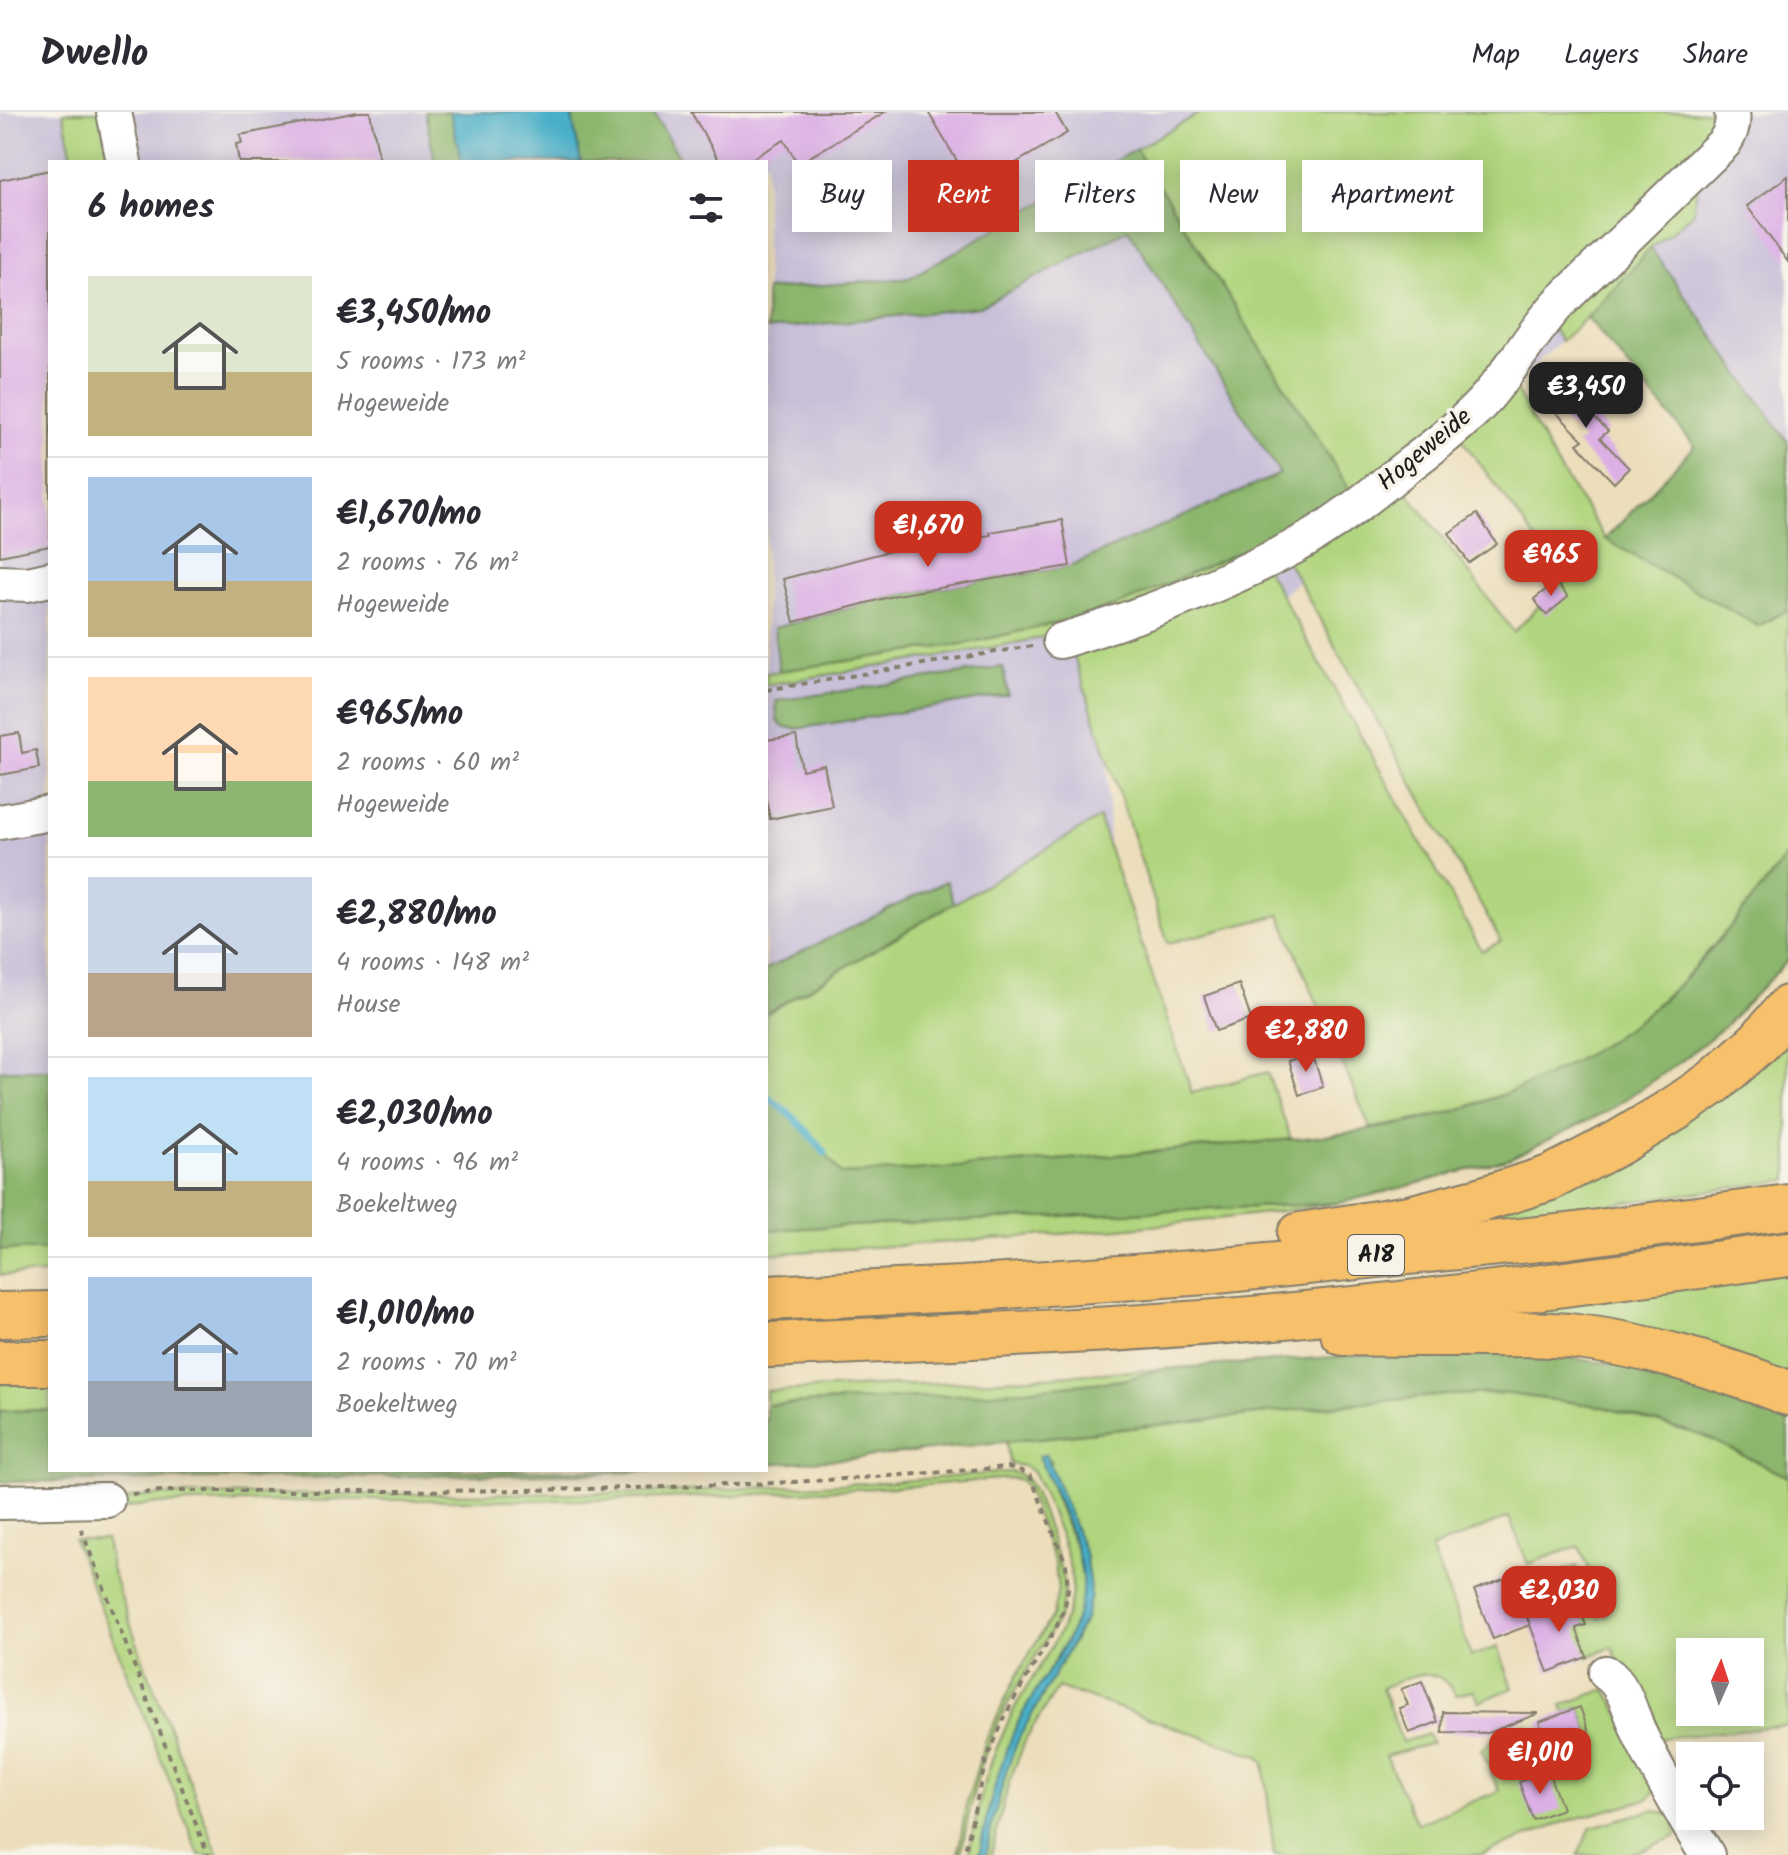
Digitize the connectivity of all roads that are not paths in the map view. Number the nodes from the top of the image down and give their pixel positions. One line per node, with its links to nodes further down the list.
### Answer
1 (114, 112): 3 (street)
2 (1732, 112): 6 (street, Hogeweide)
3 (124, 160)
4 (48, 579): 5 (street)
5 (0, 583)
6 (1060, 641)
7 (48, 813): 8 (street)
8 (0, 822)
9 (1788, 1008): 12 (highway, A18)
10 (1788, 1207): 12 (highway, A18)
11 (1788, 1254): 16 (highway, A18)
12 (962, 1289): 13 (highway, A18)
13 (768, 1298)
14 (48, 1314): 15 (highway)
15 (0, 1315)
16 (1104, 1329): 17 (highway, A18); 20 (highway, A18)
17 (768, 1345)
18 (0, 1363): 19 (highway)
19 (48, 1363)
20 (1788, 1393)
21 (107, 1500): 22 (street)
22 (0, 1502)
23 (1606, 1673): 24 (street)
24 (1707, 1855)

